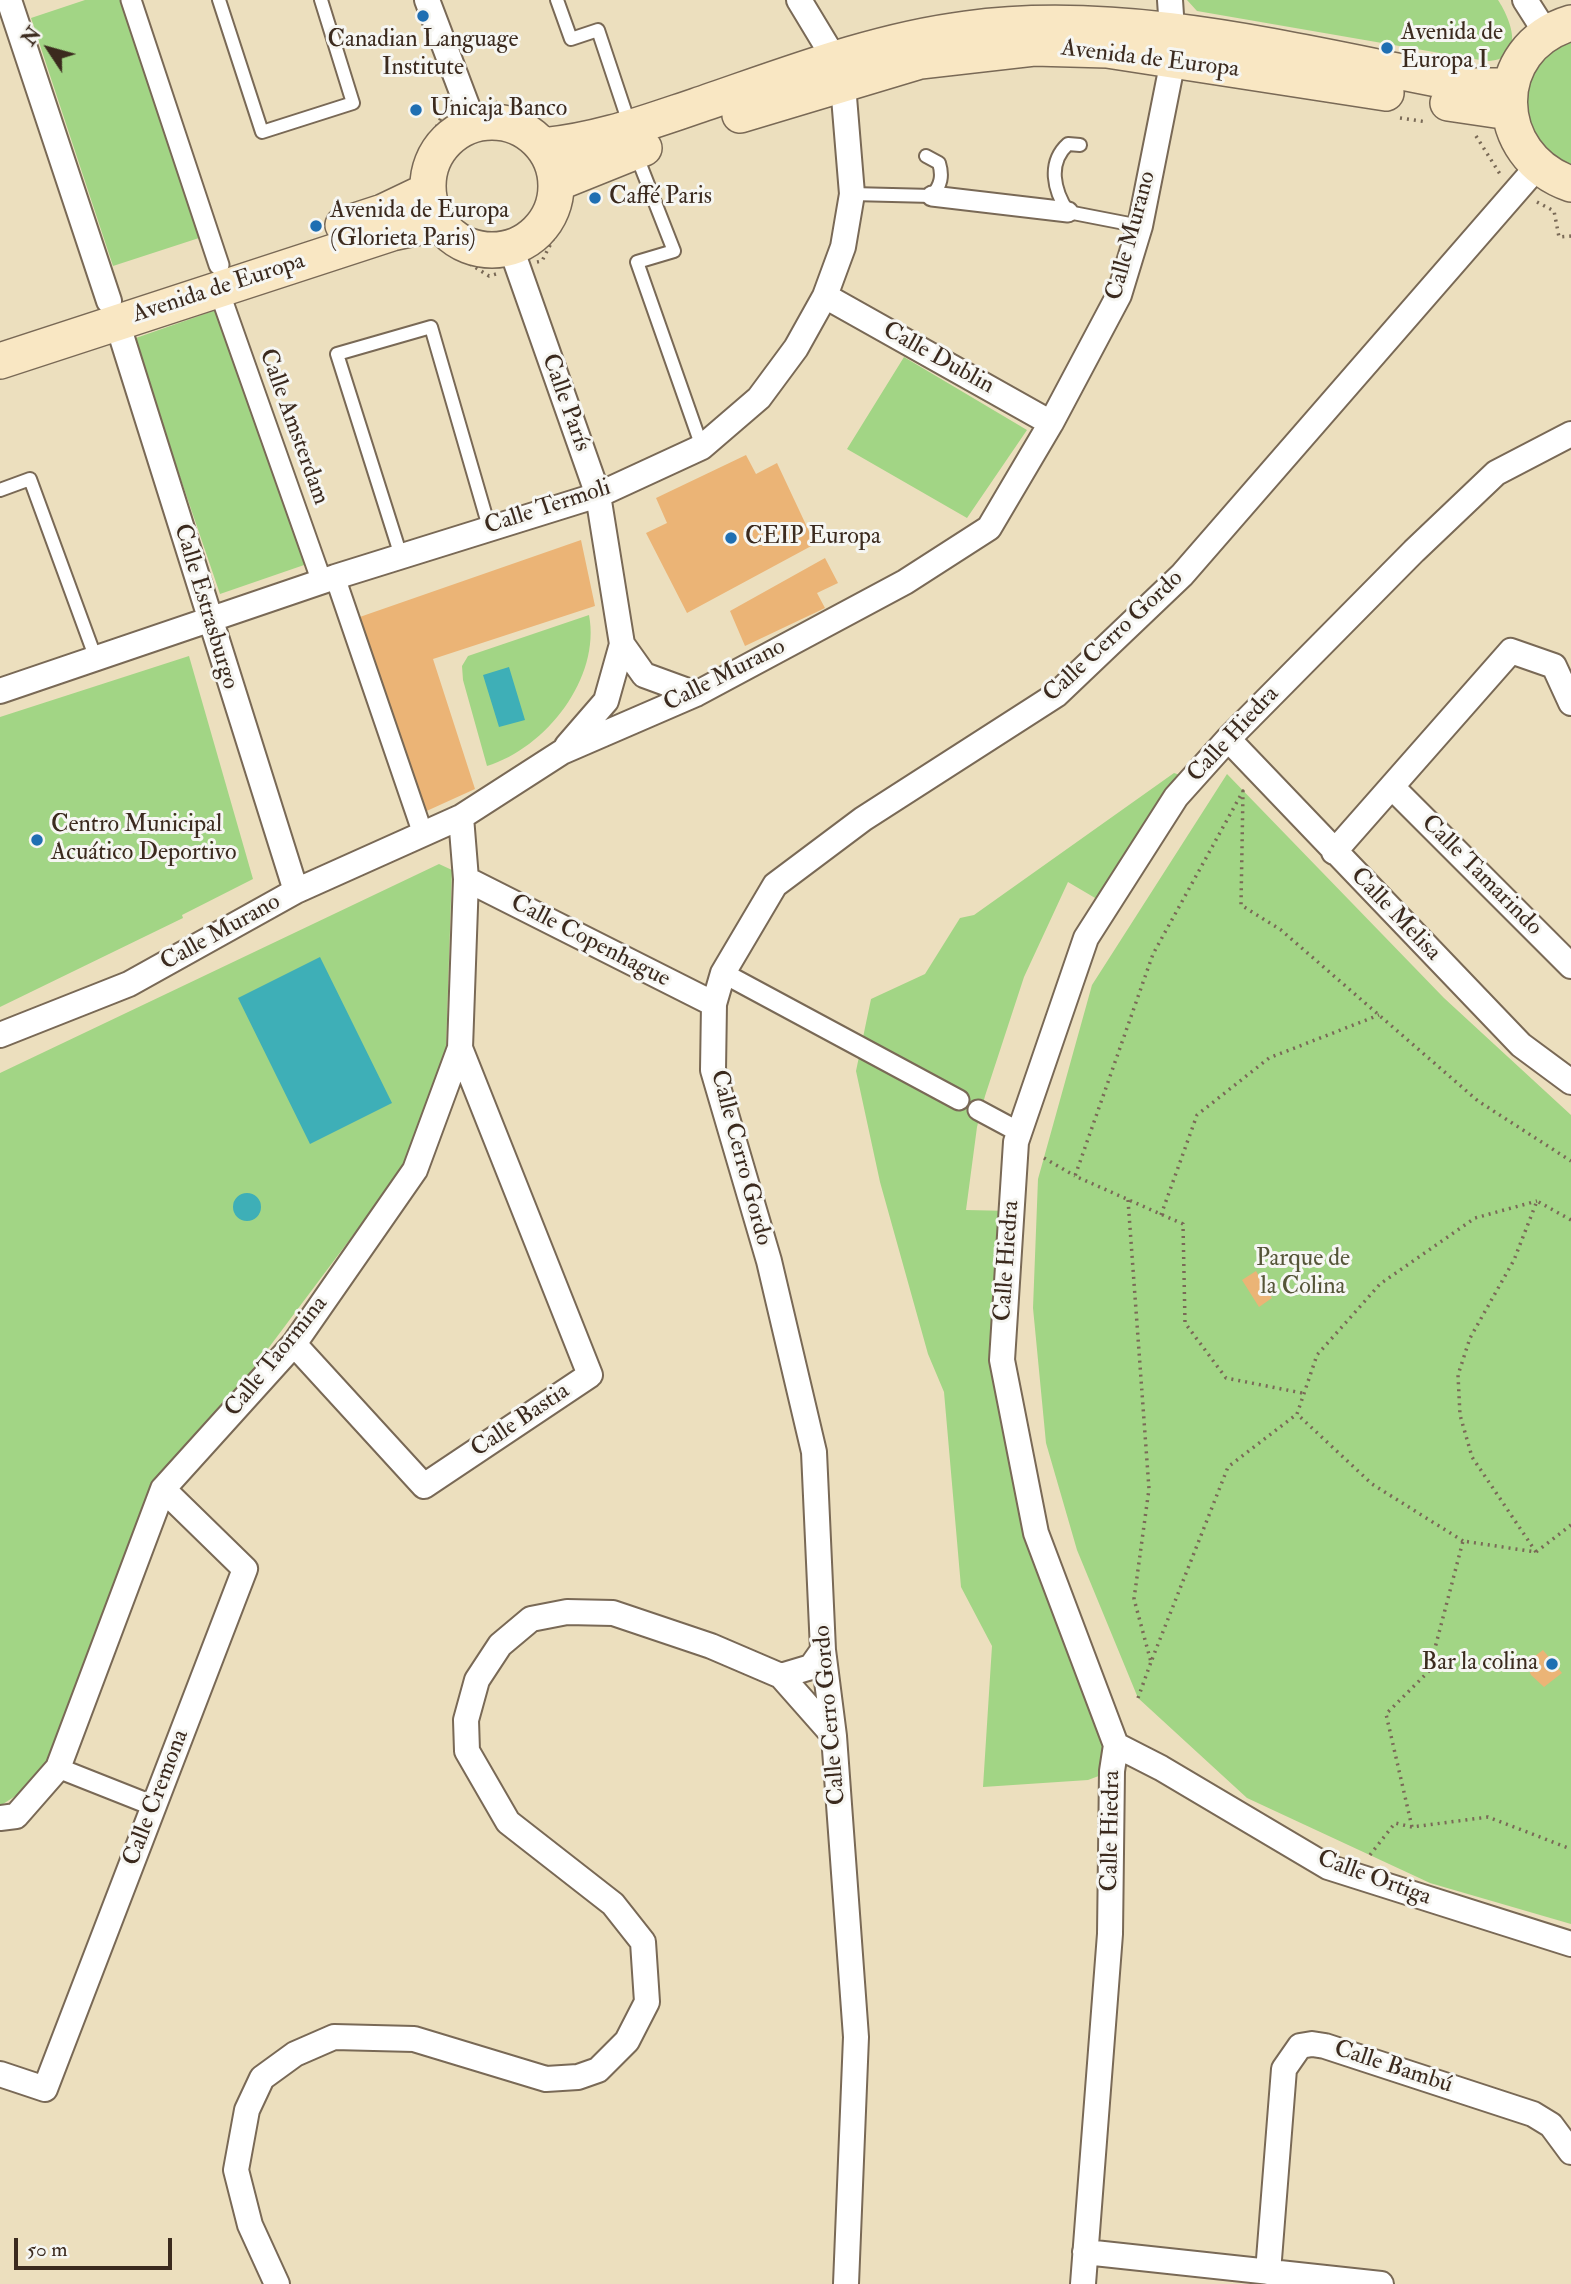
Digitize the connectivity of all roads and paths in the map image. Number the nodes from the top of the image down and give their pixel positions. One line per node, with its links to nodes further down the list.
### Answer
1 (9, 0): 30 (street, Calle Estrasburgo)
2 (131, 0): 28 (street, Calle Amsterdam)
3 (219, 0): 4 (lane)
4 (321, 0)
5 (427, 0): 13 (street)
6 (557, 0): 14 (lane)
7 (799, 0): 11 (street)
8 (1525, 0): 9 (street)
9 (1563, 20): 12 (main road)
10 (1171, 30): 11 (main road, Avenida de Europa); 12 (main road, Avenida de Europa); 26 (street, Calle Murano)
11 (839, 72): 14 (main road, Avenida de Europa); 22 (street, Calle Termoli)
12 (1510, 99): 18 (main road)
13 (474, 124): 16 (main road); 21 (main road)
14 (633, 139): 16 (main road); 19 (main road, Avenida de Europa); 35 (lane)
15 (1080, 145): 24 (lane)
16 (543, 146): 19 (main road)
17 (926, 156): 23 (lane)
18 (1537, 167): 20 (main road); 56 (street, Calle Cerro Gordo)
19 (556, 183): 27 (main road)
20 (1571, 184)
21 (428, 191): 25 (main road); 28 (main road, Avenida de Europa)
22 (852, 194): 23 (lane); 29 (street, Calle Termoli)
23 (932, 196): 24 (street)
24 (1068, 212): 26 (lane)
25 (439, 223): 27 (main road); 28 (main road, Avenida de Europa)
26 (1140, 226): 33 (street, Calle Murano)
27 (511, 248): 37 (street, Calle París)
28 (219, 277): 30 (main road, Avenida de Europa); 40 (street, Calle Amsterdam)
29 (825, 296): 33 (street, Calle Dublin); 35 (street, Calle Termoli)
30 (113, 312): 31 (main road, Avenida de Europa); 32 (main road, Avenida de Europa); 41 (street, Calle Estrasburgo)
31 (0, 337)
32 (0, 361)
33 (1051, 423): 45 (street, Calle Murano)
34 (1571, 434): 47 (street, Calle Hiedra)
35 (702, 447): 37 (street, Calle Termoli)
36 (0, 490): 43 (lane)
37 (598, 495): 38 (street, Calle Termoli); 42 (street, Calle París)
38 (489, 527): 39 (street, Calle Termoli); 39 (lane)
39 (401, 556): 40 (street, Calle Termoli)
40 (328, 579): 41 (street, Calle Termoli); 51 (street, Calle Amsterdam)
41 (209, 622): 43 (street, Calle Termoli); 54 (street, Calle Estrasburgo)
42 (622, 644): 45 (street, Calle París); 48 (street, Calle París)
43 (96, 659): 44 (street, Calle Termoli)
44 (0, 691)
45 (696, 694): 48 (street, Calle Murano)
46 (1571, 703): 49 (street)
47 (1228, 739): 52 (street, Calle Melisa); 64 (street, Calle Hiedra)
48 (562, 752): 50 (street, Calle Murano)
49 (1392, 787): 52 (street); 55 (street, Calle Tamarindo)
50 (461, 817): 51 (street, Calle Murano); 53 (street, Calle Taormina)
51 (423, 834): 54 (street, Calle Murano)
52 (1334, 852): 61 (street, Calle Melisa)
53 (466, 879): 57 (street, Calle Copenhague); 60 (street, Calle Taormina)
54 (296, 891): 59 (street, Calle Murano)
55 (1571, 966)
56 (723, 973): 57 (street, Calle Cerro Gordo); 62 (street)
57 (714, 1004): 79 (street, Calle Cerro Gordo)
58 (1379, 1015): 66 (path); 67 (path); 70 (path)
59 (0, 1035)
60 (460, 1048): 72 (street, Calle Taormina); 72 (street, Calle Bastia)
61 (1571, 1082)
62 (960, 1100)
63 (978, 1110): 64 (street)
64 (1019, 1132): 84 (street, Calle Hiedra)
65 (1044, 1158): 67 (path)
66 (1571, 1161)
67 (1075, 1176): 68 (path)
68 (1128, 1200): 70 (path); 80 (path)
69 (1537, 1201): 71 (path); 73 (path); 78 (path)
70 (1161, 1214): 73 (path)
71 (1571, 1220)
72 (293, 1344): 75 (street, Calle Taormina)
73 (1302, 1393): 74 (path)
74 (1297, 1414): 77 (path); 80 (path)
75 (163, 1489): 85 (street, Calle Taormina); 86 (street, Calle Cremona)
76 (1571, 1525): 78 (path)
77 (1463, 1541): 78 (path); 88 (path)
78 (1536, 1552)
79 (823, 1650): 81 (street); 83 (street, Calle Cerro Gordo)
80 (1151, 1662): 82 (path)
81 (781, 1676): 83 (street); 96 (street)
82 (1138, 1698)
83 (834, 1736): 97 (street, Calle Cerro Gordo)
84 (1116, 1745): 91 (street, Calle Ortiga); 94 (street, Calle Hiedra)
85 (58, 1768): 86 (street); 87 (street, Calle Taormina)
86 (154, 1806): 92 (street, Calle Cremona)
87 (0, 1818)
88 (1412, 1827): 89 (path); 90 (path)
89 (1571, 1849)
90 (1370, 1855)
91 (1571, 1944)
92 (0, 2074)
93 (1571, 2152): 95 (street, Calle Bambú)
94 (1085, 2252): 95 (street); 98 (street, Calle Hiedra)
95 (1268, 2272): 99 (street)
96 (277, 2284)
97 (846, 2284)
98 (1083, 2284)
99 (1381, 2284)

